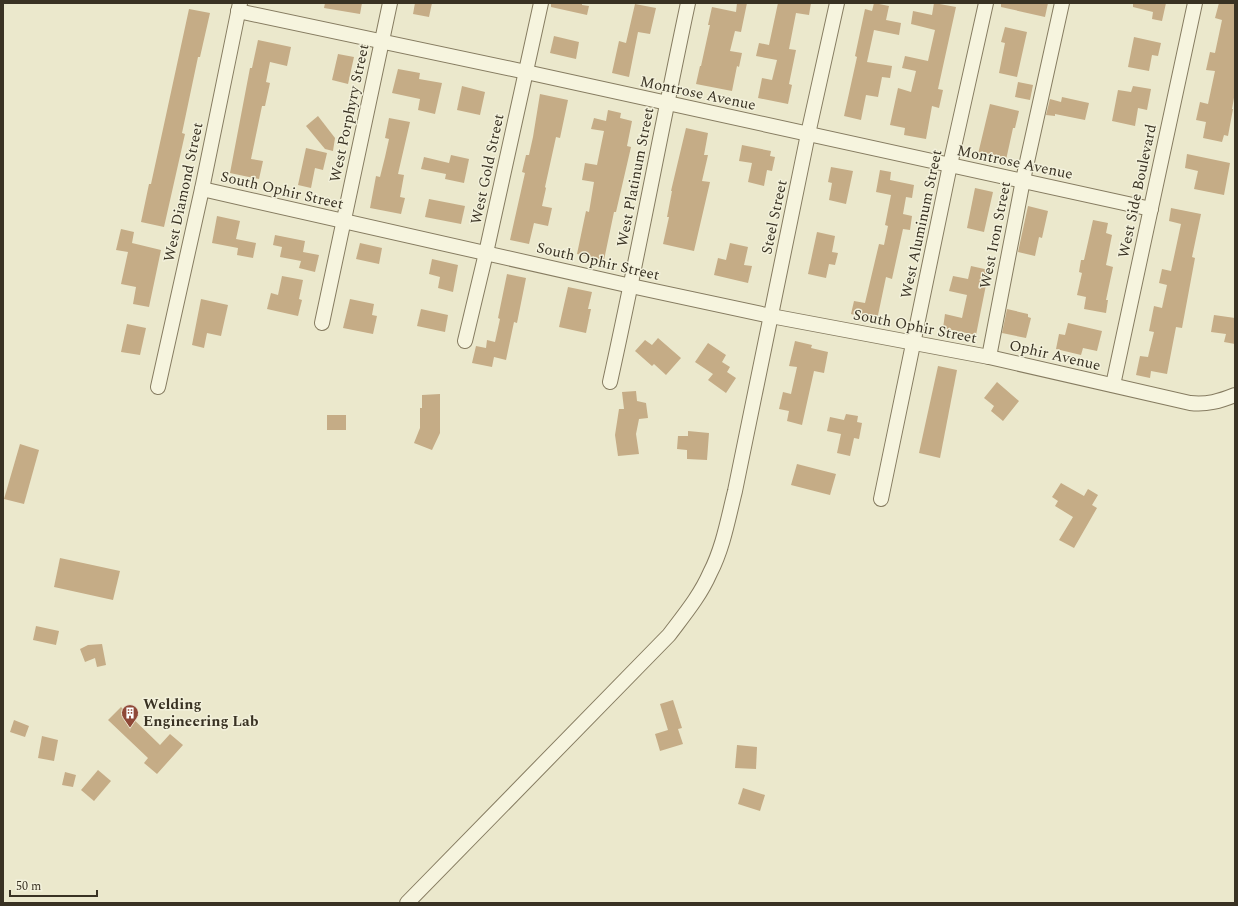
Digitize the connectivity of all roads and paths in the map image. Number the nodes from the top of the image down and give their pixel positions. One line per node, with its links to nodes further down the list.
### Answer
1 (390, 3): 9 (street, West Porphyry Street)
2 (541, 3): 10 (street, West Gold Street)
3 (688, 3): 11 (street, West Platinum Street)
4 (837, 3): 12 (street, Steel Street)
5 (986, 3): 13 (street, West Aluminum Street)
6 (1062, 3): 14 (street, West Iron Street)
7 (1195, 3): 16 (street, West Side Boulevard)
8 (239, 7): 9 (street, Montrose Avenue); 15 (street, West Diamond Street)
9 (381, 42): 10 (street, Montrose Avenue); 17 (street, West Porphyry Street)
10 (526, 72): 11 (street, Montrose Avenue); 18 (street, West Gold Street)
11 (667, 103): 12 (street, Montrose Avenue); 19 (street, West Platinum Street)
12 (808, 134): 13 (street, Montrose Avenue); 20 (street, Steel Street)
13 (950, 165): 14 (street, Montrose Avenue); 23 (street, West Aluminum Street)
14 (1023, 180): 16 (street, Montrose Avenue); 24 (street, West Iron Street)
15 (202, 189): 17 (street, South Ophir Street); 27 (street, West Diamond Street)
16 (1151, 209): 26 (street, West Side Boulevard)
17 (344, 222): 18 (street, South Ophir Street); 21 (street, West Porphyry Street)
18 (486, 253): 19 (street, South Ophir Street); 22 (street, West Gold Street)
19 (631, 286): 20 (street, South Ophir Street); 25 (street, West Platinum Street)
20 (771, 316): 23 (street, South Ophir Street); 30 (street, Steel Street)
21 (322, 323)
22 (464, 341)
23 (914, 343): 24 (street, South Ophir Street); 29 (street, West Aluminum Street)
24 (989, 357): 26 (street, Ophir Avenue)
25 (610, 382)
26 (1113, 386): 28 (street, Ophir Avenue)
27 (158, 387)
28 (1235, 395)
29 (882, 498)
30 (407, 903)

